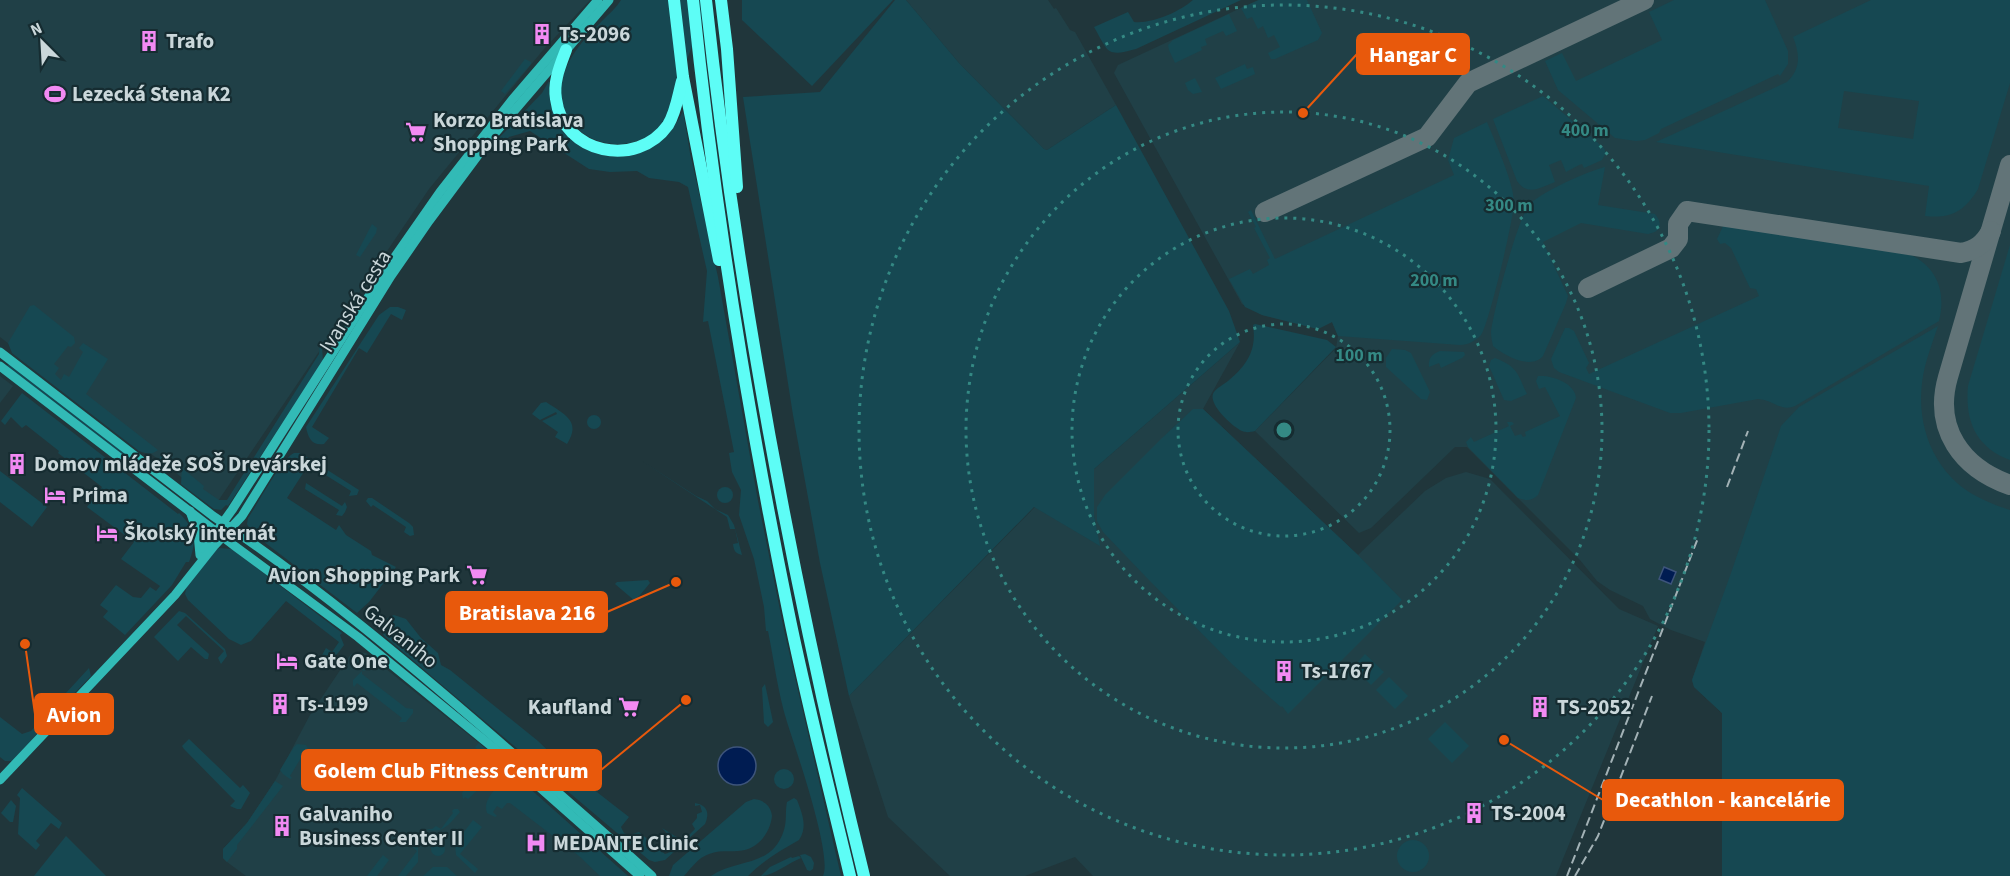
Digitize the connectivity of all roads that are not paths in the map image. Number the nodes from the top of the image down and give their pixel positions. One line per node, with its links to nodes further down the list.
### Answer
1 (598, 0): 9 (main road, Ivanská cesta)
2 (609, 0): 9 (main road, Ivanská cesta)
3 (674, 0): 10 (highway)
4 (693, 0): 12 (highway)
5 (706, 0): 11 (highway)
6 (721, 0): 8 (highway)
7 (729, 0): 8 (highway)
8 (728, 48): 11 (highway)
9 (558, 55): 10 (highway); 16 (main road, Ivanská cesta)
10 (682, 77): 12 (highway)
11 (736, 230): 24 (highway)
12 (735, 316): 23 (highway)
13 (0, 352): 16 (main road, Galvaniho)
14 (0, 366): 15 (main road, Galvaniho)
15 (190, 511): 17 (main road, Galvaniho); 18 (main road)
16 (227, 525): 17 (main road, Ivanská cesta); 22 (main road, Galvaniho)
17 (220, 534): 18 (main road, Ivanská cesta); 19 (main road, Ivanská cesta); 21 (main road, Galvaniho)
18 (200, 555): 19 (main road, Ivanská cesta)
19 (142, 628): 20 (main road, Ivanská cesta)
20 (0, 780)
21 (640, 876)
22 (652, 876)
23 (850, 876)
24 (864, 876)

